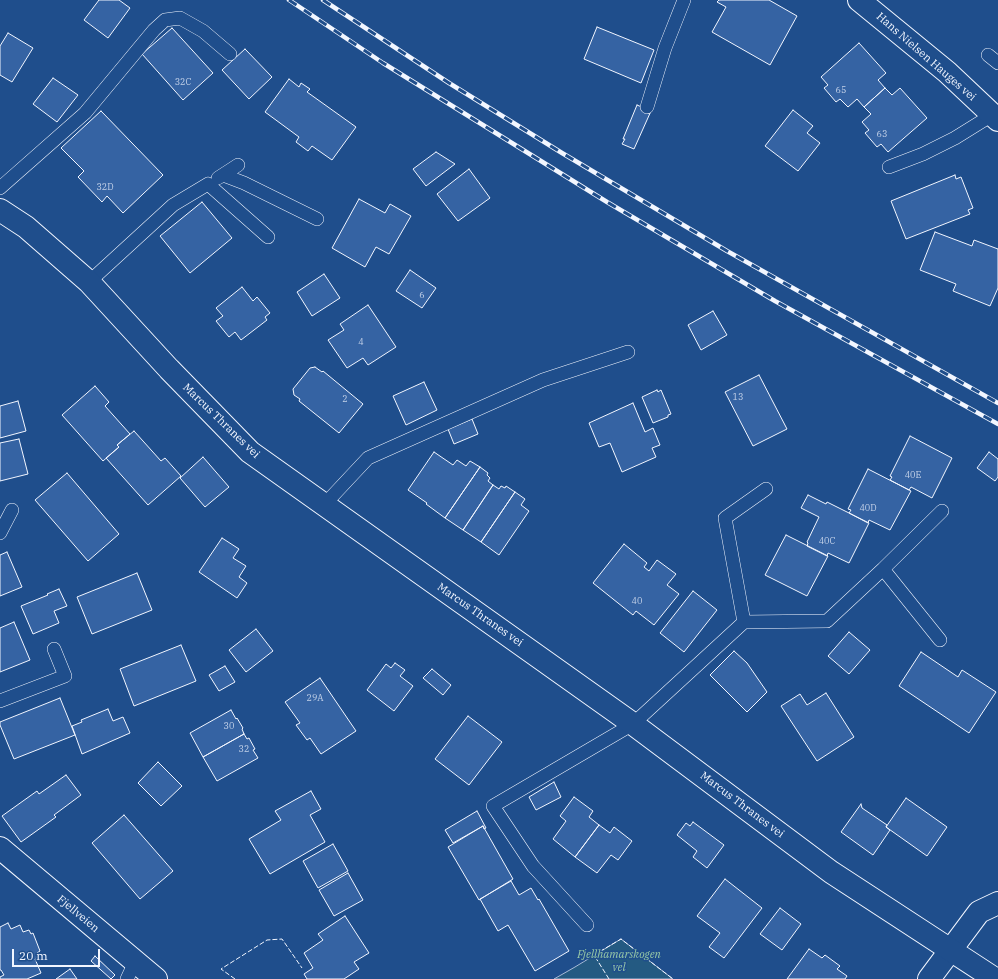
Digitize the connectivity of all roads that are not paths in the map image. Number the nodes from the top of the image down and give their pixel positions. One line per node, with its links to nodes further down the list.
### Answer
1 (684, 0): 4 (lane)
2 (859, 0): 5 (main road, Hans Nielsen Hauges vei)
3 (230, 54): 10 (lane)
4 (647, 107)
5 (995, 117): 7 (lane, Hans Nielsen Hauges vei)
6 (238, 165): 8 (lane)
7 (889, 167)
8 (223, 175): 9 (lane); 12 (lane)
9 (208, 184): 13 (lane); 14 (lane)
10 (0, 188)
11 (0, 210): 14 (main road, Marcus Thranes vei)
12 (317, 219)
13 (268, 237)
14 (89, 282): 17 (main road, Marcus Thranes vei)
15 (628, 352): 17 (lane)
16 (766, 489): 22 (lane)
17 (324, 505): 26 (main road, Marcus Thranes vei)
18 (12, 510): 20 (lane)
19 (942, 511): 21 (lane)
20 (0, 533)
21 (883, 569): 22 (lane); 23 (lane)
22 (744, 622): 26 (lane)
23 (940, 640)
24 (54, 649): 25 (lane)
25 (0, 701)
26 (633, 724): 29 (lane); 30 (main road, Marcus Thranes vei)
27 (0, 848): 31 (main road, Fjellveien)
28 (998, 903): 30 (main road)
29 (587, 925)
30 (951, 950): 33 (main road); 34 (main road, Marcus Thranes vei)
31 (131, 970): 32 (main road, Fjellveien)
32 (156, 979)
33 (929, 979)
34 (995, 979)

